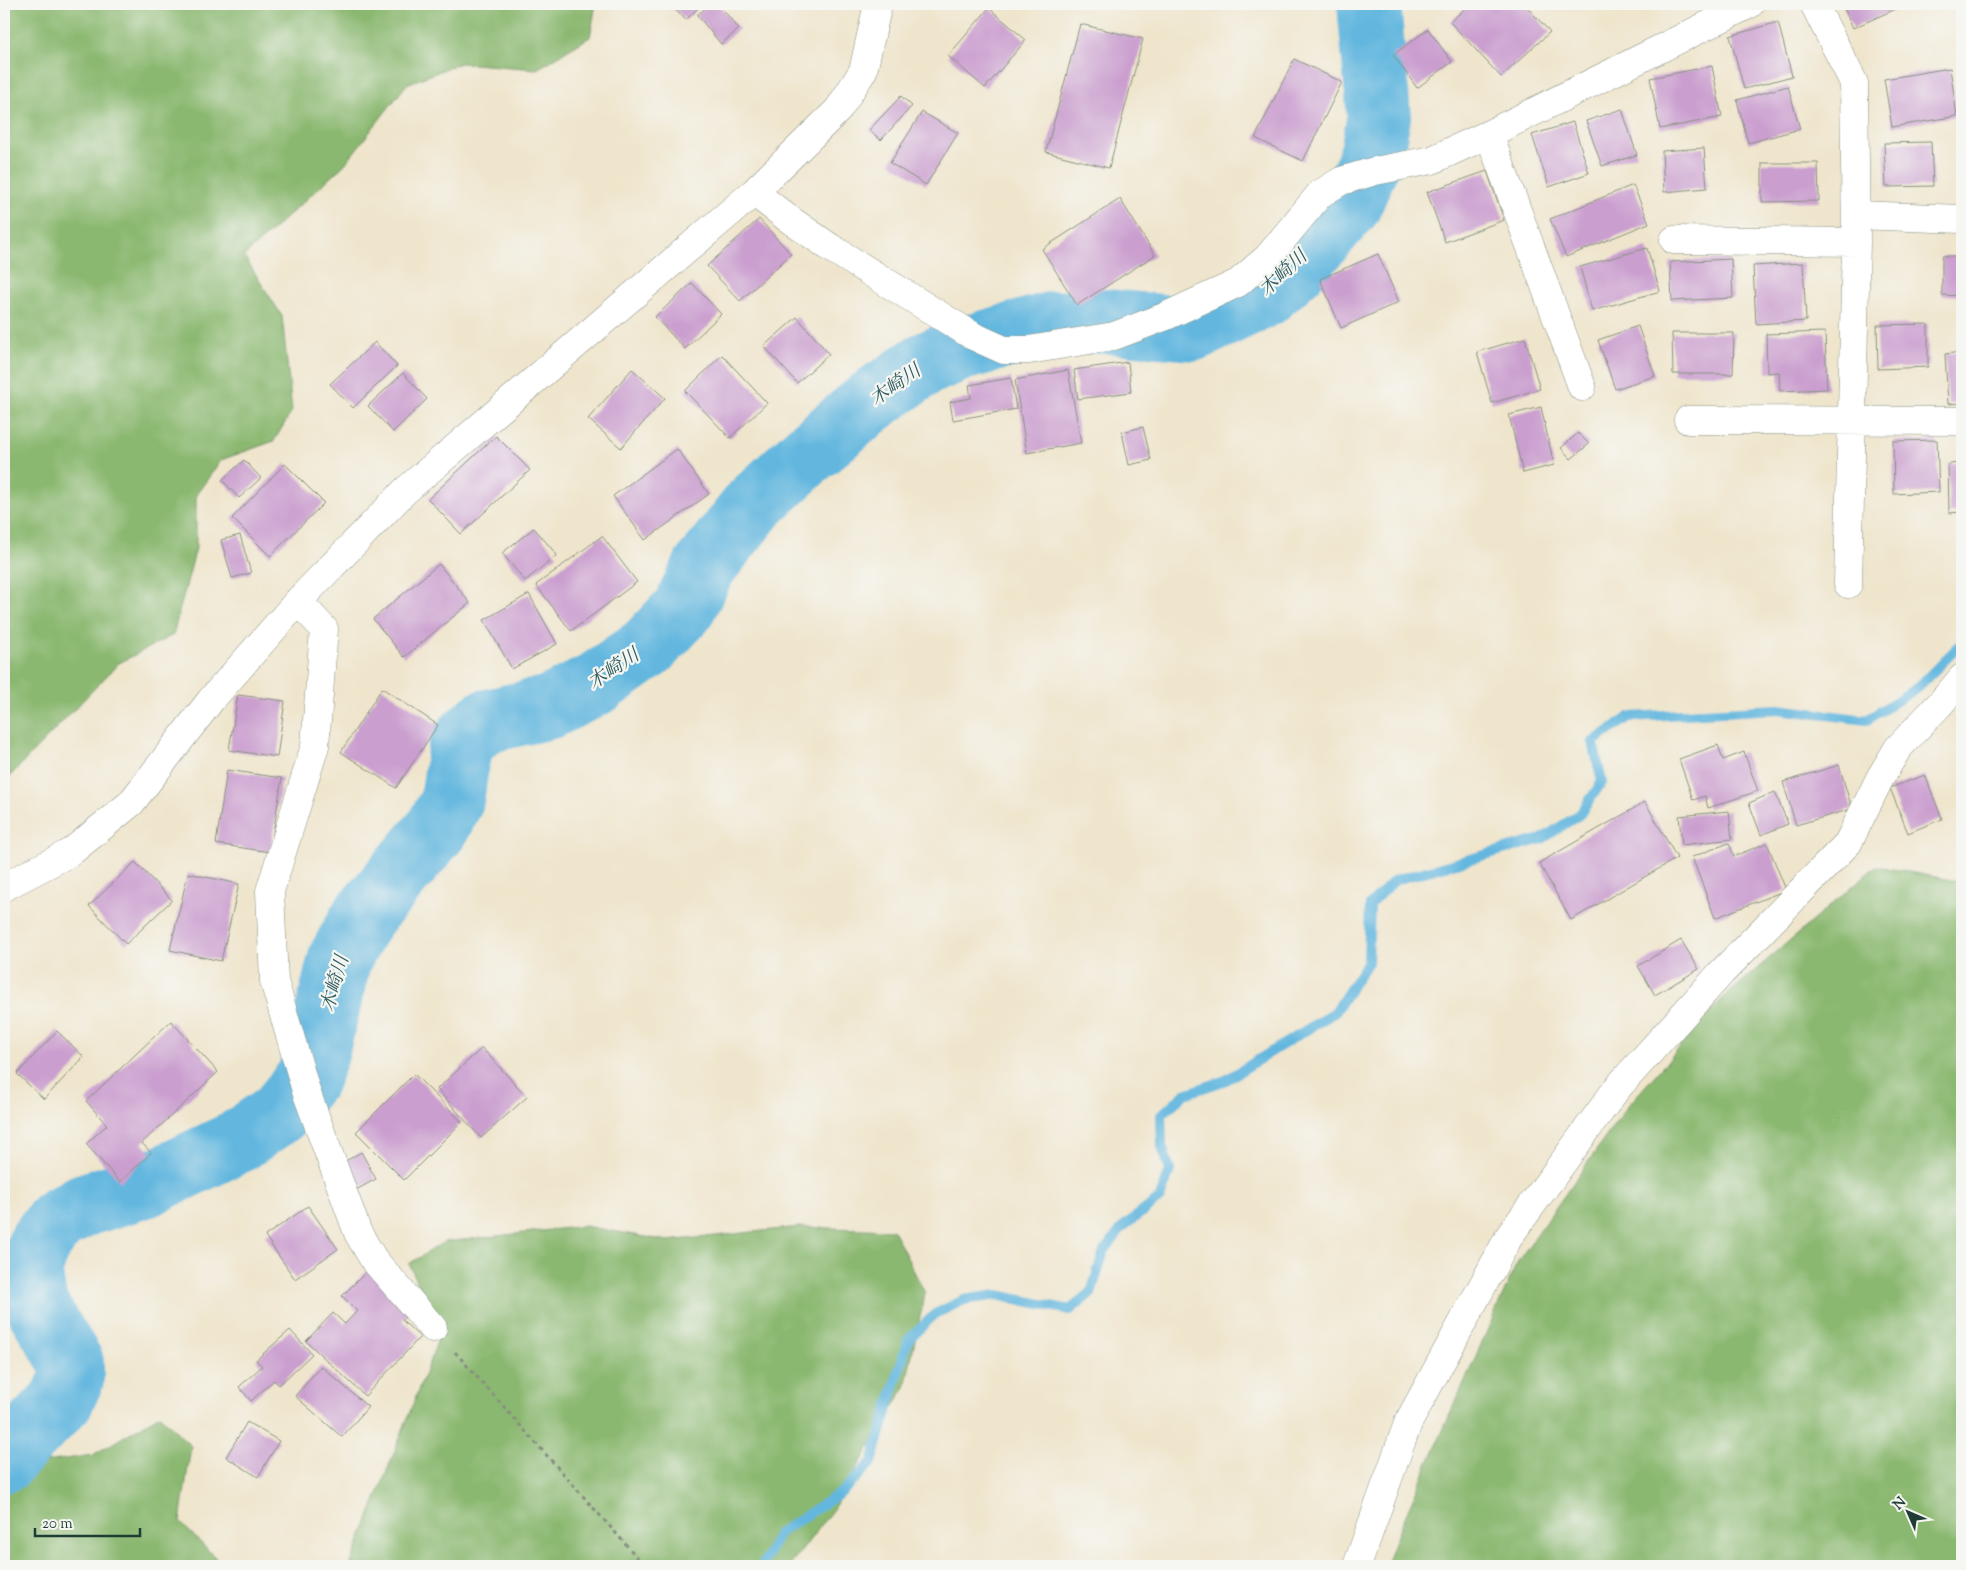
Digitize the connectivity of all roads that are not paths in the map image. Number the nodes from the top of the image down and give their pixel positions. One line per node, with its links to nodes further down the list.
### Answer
1 (878, 4): 5 (street)
2 (1750, 4): 4 (street)
3 (1814, 4): 6 (street)
4 (1489, 134): 5 (street); 10 (street)
5 (754, 192): 15 (street)
6 (1856, 215): 7 (street); 9 (street)
7 (1962, 219)
8 (1674, 240): 9 (street)
9 (1856, 242): 12 (street)
10 (1582, 387)
11 (1688, 420): 12 (street)
12 (1852, 420): 13 (street); 14 (street)
13 (1962, 421)
14 (1848, 584)
15 (298, 601): 17 (street); 18 (street)
16 (1962, 678): 19 (street)
17 (4, 887)
18 (433, 1328)
19 (1358, 1566)

